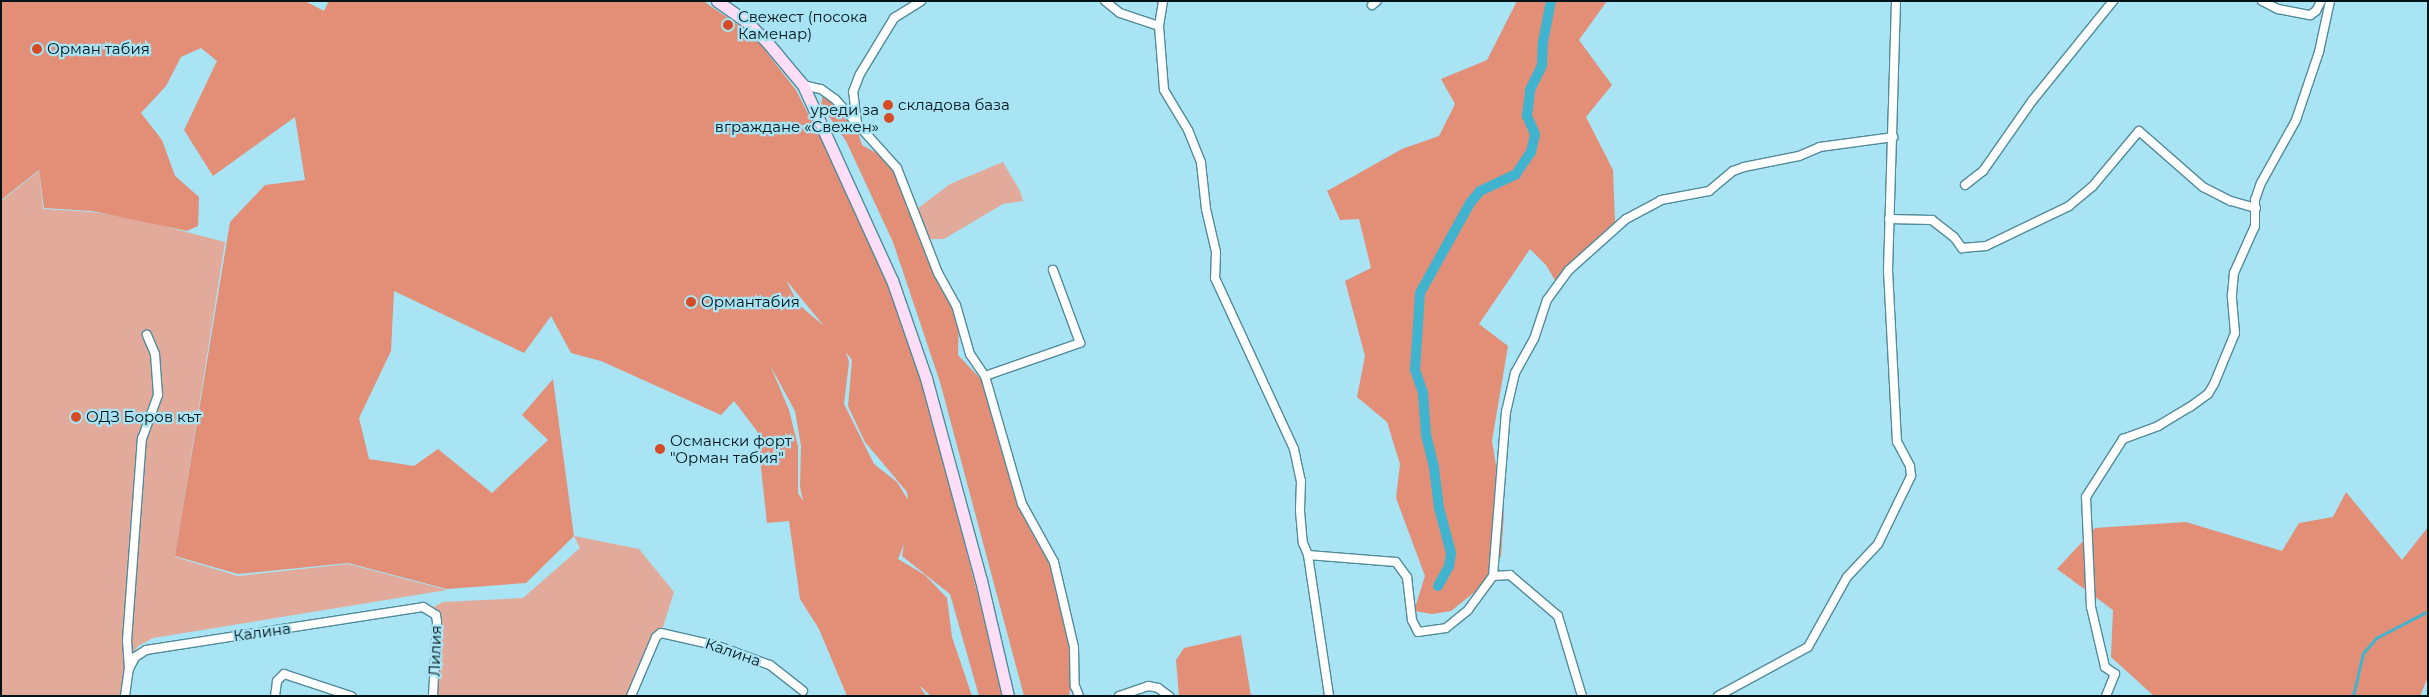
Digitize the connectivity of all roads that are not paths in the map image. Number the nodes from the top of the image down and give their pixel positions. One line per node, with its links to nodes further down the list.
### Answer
1 (717, 1): 11 (street)
2 (921, 1): 12 (street)
3 (1104, 1): 10 (street)
4 (1163, 1): 10 (street)
5 (1896, 1): 13 (street)
6 (2113, 1): 14 (street)
7 (2262, 1): 8 (street)
8 (2321, 1)
9 (2330, 1): 15 (street)
10 (1159, 26): 20 (street)
11 (803, 85): 12 (street); 30 (street)
12 (858, 125): 19 (street)
13 (1893, 137): 16 (street); 21 (street)
14 (1965, 186)
15 (2256, 208): 16 (street); 37 (street)
16 (1889, 219): 36 (street)
17 (1053, 270): 19 (street)
18 (147, 335): 23 (street)
19 (984, 376): 31 (street)
20 (1308, 555): 21 (street); 34 (street)
21 (1493, 576): 35 (street)
22 (430, 609): 23 (street, Калина); 28 (street, Лилия)
23 (129, 669): 25 (street)
24 (803, 690): 29 (street, Калина)
25 (125, 696)
26 (275, 696): 27 (street)
27 (351, 696)
28 (433, 696)
29 (631, 696)
30 (1008, 696)
31 (1078, 696)
32 (1119, 696): 33 (street)
33 (1169, 696)
34 (1329, 696)
35 (1582, 696)
36 (1718, 696)
37 (2106, 696)

